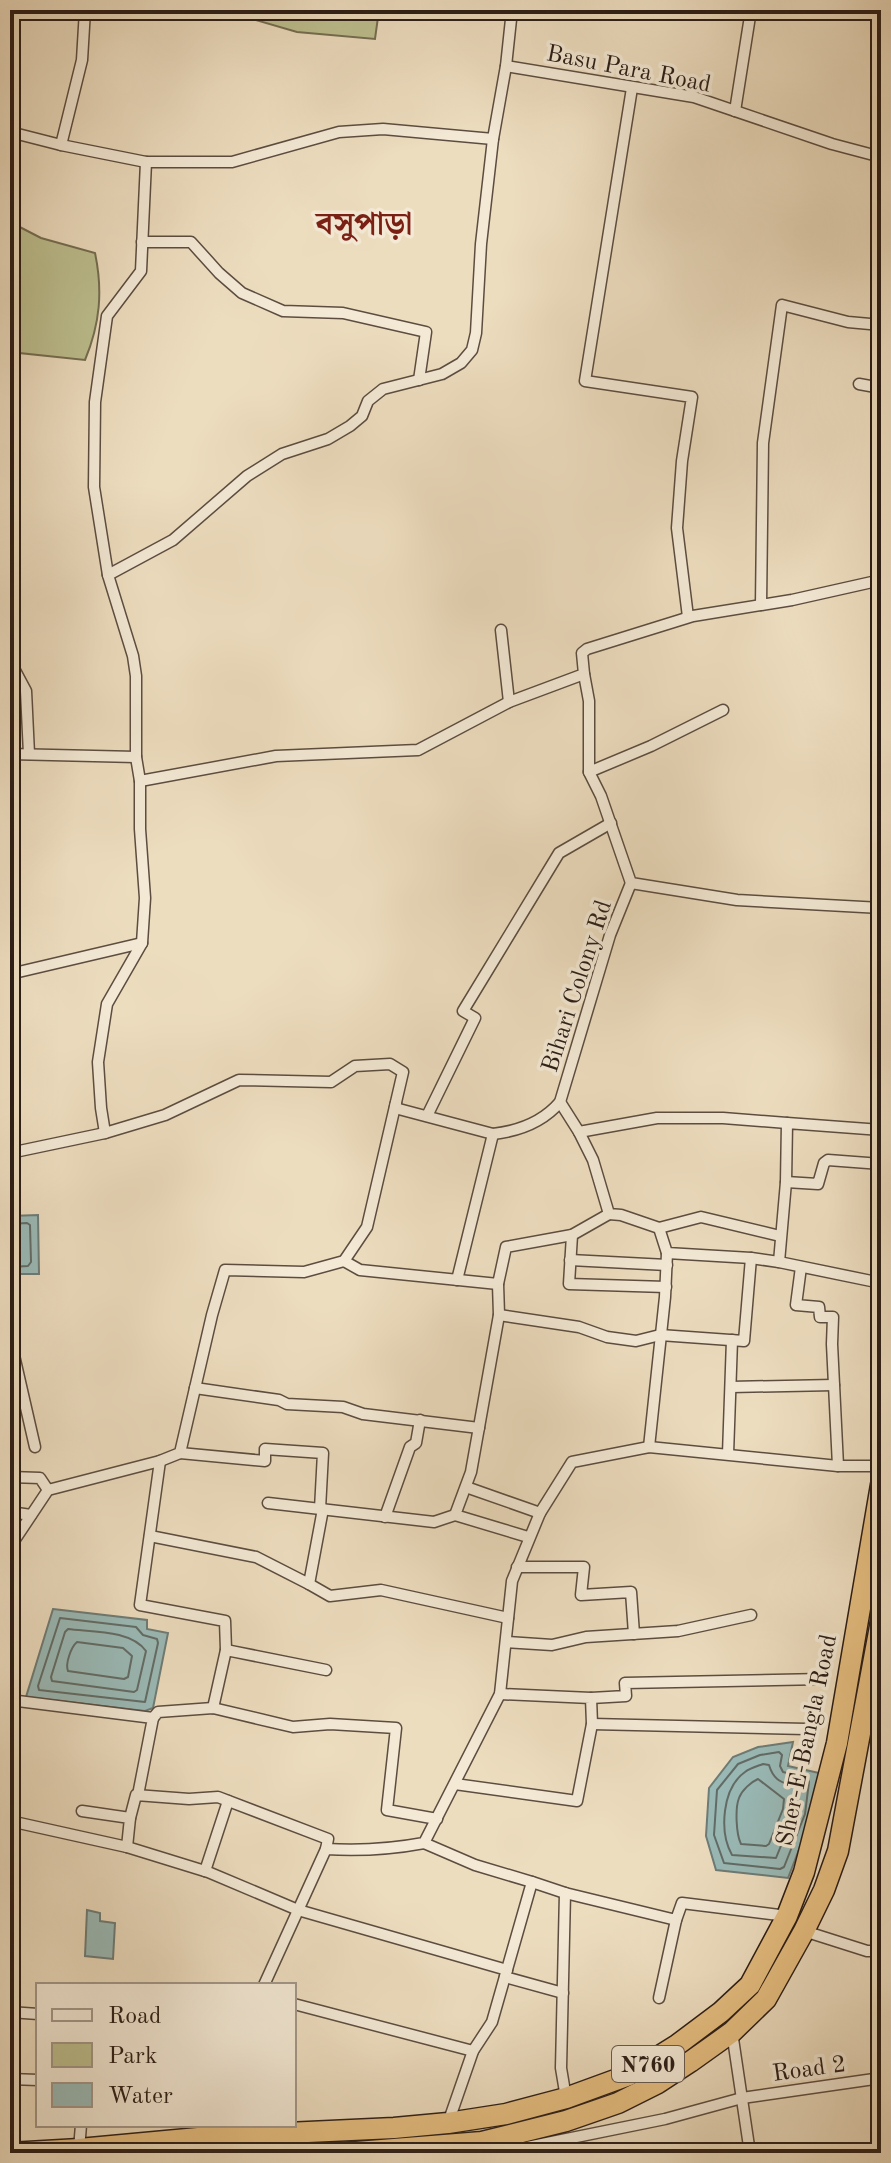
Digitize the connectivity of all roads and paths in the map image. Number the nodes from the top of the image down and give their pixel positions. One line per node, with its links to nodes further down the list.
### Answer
1 (85, 10): 9 (street)
2 (512, 10): 4 (street)
3 (751, 10): 6 (street)
4 (506, 66): 5 (street, Basu Para Road); 8 (street)
5 (632, 88): 6 (street, Basu Para Road); 20 (street)
6 (735, 111): 10 (street, Basu Para Road)
7 (10, 132): 9 (street)
8 (493, 139): 11 (street); 14 (street)
9 (61, 145): 11 (street)
10 (881, 157)
11 (146, 162): 12 (street)
12 (142, 242): 14 (street); 17 (street)
13 (881, 325): 19 (street)
14 (419, 380): 17 (street)
15 (859, 384): 16 (street)
16 (881, 388)
17 (108, 575): 28 (street)
18 (881, 580): 19 (street)
19 (761, 605): 20 (street)
20 (688, 617): 23 (street)
21 (501, 630): 24 (street)
22 (10, 661): 27 (street)
23 (584, 674): 24 (street); 29 (street)
24 (509, 702): 30 (street)
25 (723, 710): 29 (street)
26 (10, 754): 27 (street)
27 (29, 754): 28 (street)
28 (136, 757): 30 (street)
29 (589, 772): 31 (street)
30 (140, 781): 34 (street)
31 (611, 823): 32 (street); 38 (street)
32 (631, 883): 33 (street); 36 (street, Bihari Colony Rd)
33 (881, 908)
34 (142, 943): 35 (street); 42 (street)
35 (10, 974)
36 (560, 1102): 41 (street); 43 (street)
37 (396, 1103): 38 (street); 42 (street); 54 (street)
38 (427, 1116): 43 (street)
39 (787, 1123): 40 (street); 41 (street); 46 (street)
40 (881, 1130)
41 (579, 1132): 47 (street)
42 (105, 1133): 44 (street)
43 (493, 1134): 58 (street)
44 (10, 1153)
45 (881, 1164): 46 (street)
46 (786, 1182): 50 (street)
47 (609, 1214): 48 (street); 49 (street)
48 (659, 1228): 50 (street); 51 (street)
49 (572, 1235): 53 (street); 60 (street)
50 (780, 1236): 55 (street)
51 (667, 1253): 52 (street); 56 (street)
52 (751, 1258): 55 (street); 64 (street)
53 (570, 1260): 56 (street); 61 (street)
54 (344, 1261): 58 (street); 68 (street)
55 (779, 1262): 57 (street)
56 (667, 1265): 61 (street)
57 (801, 1267): 59 (street); 66 (street)
58 (457, 1280): 60 (street)
59 (881, 1283)
60 (498, 1284): 62 (street)
61 (666, 1287): 63 (street)
62 (499, 1315): 63 (street); 70 (street)
63 (660, 1335): 64 (street); 72 (street)
64 (732, 1340): 67 (street)
65 (10, 1350): 71 (street)
66 (834, 1385): 67 (street); 76 (street)
67 (731, 1387): 74 (street)
68 (195, 1388): 69 (street); 73 (street)
69 (420, 1420): 70 (street); 88 (street)
70 (479, 1428): 80 (street)
71 (35, 1447)
72 (649, 1447): 74 (street); 85 (street)
73 (180, 1453): 75 (street); 83 (street)
74 (728, 1454): 76 (street)
75 (160, 1461): 81 (street); 89 (street)
76 (838, 1466): 77 (street)
77 (881, 1466)
78 (10, 1477): 81 (street)
79 (881, 1485): 94 (highway, Sher-E-Bangla Road / N760)
80 (466, 1487): 85 (street); 87 (street)
81 (48, 1490): 86 (street)
82 (268, 1503): 83 (street)
83 (321, 1509): 88 (street); 93 (street)
84 (10, 1512): 86 (street)
85 (540, 1513): 90 (street)
86 (31, 1515): 91 (street)
87 (455, 1515): 88 (street); 90 (street)
88 (385, 1517)
89 (150, 1536): 93 (street); 100 (street)
90 (528, 1537): 92 (street)
91 (10, 1547)
92 (517, 1567): 96 (street); 98 (street)
93 (309, 1584): 96 (street)
94 (872, 1590): 110 (highway, Sher-E-Bangla Road / N760)
95 (751, 1615): 98 (street)
96 (508, 1618): 99 (street)
97 (881, 1621): 110 (highway, Sher-E-Bangla Road / N760)
98 (634, 1634): 99 (street)
99 (506, 1642): 103 (street)
100 (226, 1650): 101 (street); 106 (street)
101 (326, 1670)
102 (823, 1679): 104 (street)
103 (500, 1694): 104 (street); 111 (street)
104 (591, 1698): 108 (street)
105 (10, 1700): 107 (street)
106 (213, 1708): 107 (street); 116 (street)
107 (153, 1718): 112 (street)
108 (592, 1724): 109 (street); 111 (street)
109 (806, 1729)
110 (847, 1746): 125 (highway, Sher-E-Bangla Road / N760); 127 (highway, Sher-E-Bangla Road / N760)
111 (455, 1784): 116 (street)
112 (138, 1795): 113 (street); 115 (street)
113 (228, 1801): 120 (street); 121 (street)
114 (82, 1811): 115 (street)
115 (130, 1818): 119 (street)
116 (437, 1819): 118 (street)
117 (10, 1821): 119 (street)
118 (424, 1843): 120 (street); 122 (street)
119 (127, 1847): 121 (street)
120 (326, 1849): 124 (street)
121 (205, 1871): 124 (street)
122 (532, 1882): 123 (street); 129 (street)
123 (565, 1893): 126 (street); 131 (street)
124 (298, 1910): 129 (street); 130 (street)
125 (787, 1916): 126 (street); 138 (highway, Sher-E-Bangla Road / N760)
126 (676, 1920): 132 (street)
127 (804, 1931): 128 (street); 136 (highway, Sher-E-Bangla Road / N760)
128 (881, 1951)
129 (506, 1973): 131 (street); 137 (street)
130 (265, 1983)
131 (563, 1993): 143 (street)
132 (659, 1998)
133 (296, 2005): 137 (street)
134 (10, 2012): 135 (street)
135 (36, 2014)
136 (732, 2032): 142 (highway, Sher-E-Bangla Road / N760); 144 (street)
137 (473, 2051): 145 (street)
138 (647, 2064): 142 (highway); 143 (highway, Sher-E-Bangla Road / N760)
139 (881, 2078): 144 (street, Road 2)
140 (10, 2079): 141 (street)
141 (36, 2080)
142 (658, 2083): 150 (highway, Sher-E-Bangla Road / N760)
143 (566, 2098): 145 (highway, Sher-E-Bangla Road / N760)
144 (742, 2098): 150 (street, Road 2); 155 (street)
145 (448, 2123): 148 (highway, Sher-E-Bangla Road / N760)
146 (81, 2127): 149 (street)
147 (222, 2130): 148 (highway, Sher-E-Bangla Road / N760); 149 (highway, Sher-E-Bangla Road / N760)
148 (311, 2131): 153 (highway)
149 (79, 2149): 152 (highway, Sher-E-Bangla Road / N760)
150 (488, 2149): 151 (highway, Sher-E-Bangla Road / N760)
151 (368, 2152): 154 (highway, Sher-E-Bangla Road / N760)
152 (10, 2153)
153 (308, 2153)
154 (344, 2153)
155 (750, 2153)

